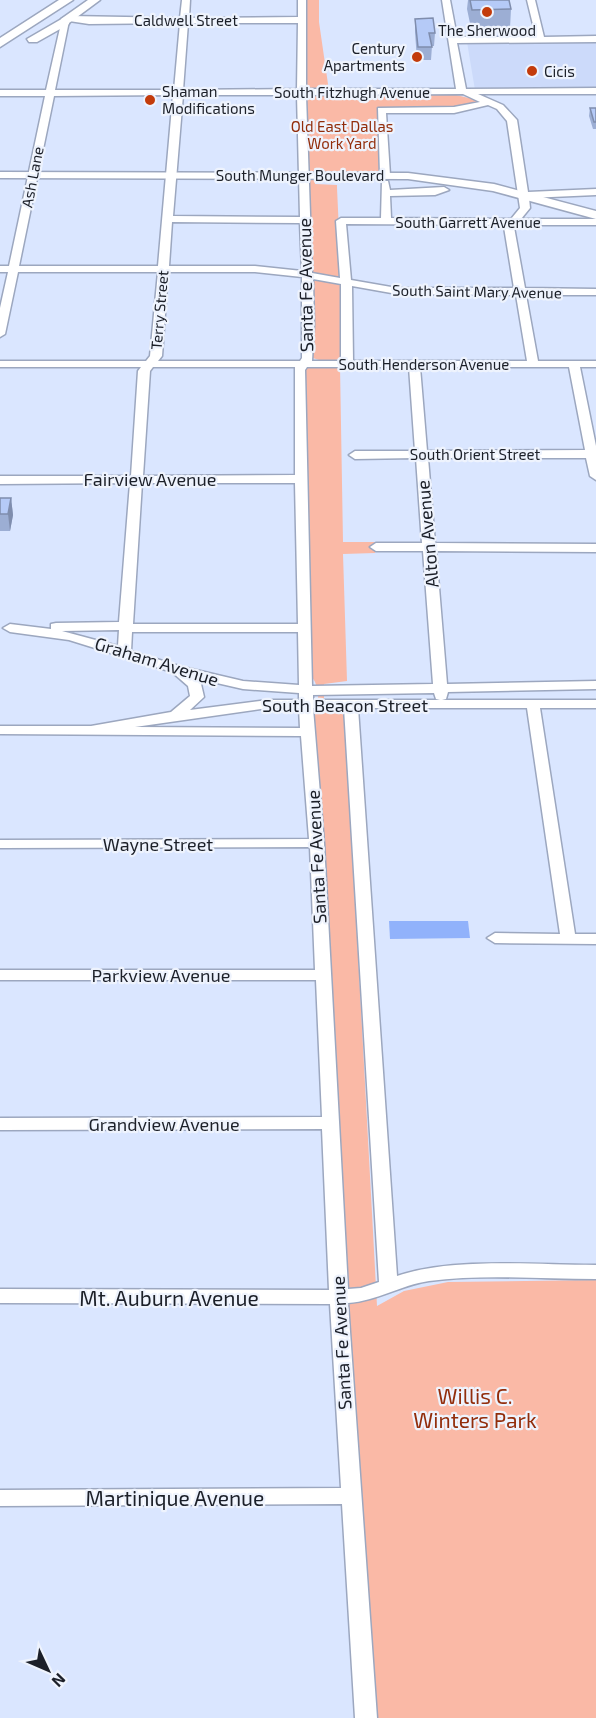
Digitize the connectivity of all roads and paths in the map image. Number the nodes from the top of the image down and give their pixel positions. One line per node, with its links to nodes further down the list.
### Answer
1 (56, 0): 13 (highway)
2 (68, 0): 17 (highway)
3 (95, 0): 9 (main road)
4 (186, 0): 10 (street, Terry Street)
5 (302, 0): 11 (street, Santa Fe Avenue)
6 (446, 0): 15 (street)
7 (531, 0): 16 (street)
8 (33, 7): 12 (highway)
9 (68, 20): 10 (street, Caldwell Street); 18 (highway); 23 (street, Ash Lane)
10 (183, 20): 11 (street, Caldwell Street); 24 (street, Terry Street)
11 (302, 20): 19 (street, Santa Fe Avenue)
12 (0, 28)
13 (0, 36)
14 (596, 39): 16 (street)
15 (453, 40): 16 (street); 20 (street)
16 (541, 40)
17 (0, 43)
18 (0, 54)
19 (301, 92): 20 (street, South Fitzhugh Avenue); 24 (street, South Fitzhugh Avenue); 29 (street, Santa Fe Avenue)
20 (466, 92): 21 (street, South Fitzhugh Avenue); 25 (street)
21 (596, 92)
22 (0, 93): 23 (street, South Fitzhugh Avenue)
23 (49, 93): 24 (street, South Fitzhugh Avenue); 27 (street, Ash Lane)
24 (178, 93): 28 (street, Terry Street)
25 (490, 102): 30 (street); 32 (street)
26 (0, 176): 27 (main road, South Munger Boulevard)
27 (32, 178): 28 (main road, South Munger Boulevard); 31 (main road, South Munger Boulevard); 46 (street, Ash Lane)
28 (170, 178): 29 (main road, South Munger Boulevard); 41 (street, Terry Street)
29 (303, 178): 32 (main road, South Munger Boulevard); 42 (street, Santa Fe Avenue)
30 (523, 181): 34 (main road); 38 (street)
31 (0, 182)
32 (385, 184): 33 (main road, South Munger Boulevard); 34 (main road, South Munger Boulevard); 35 (street); 43 (street)
33 (414, 185): 35 (main road, South Munger Boulevard); 38 (main road)
34 (494, 188): 38 (main road, South Munger Boulevard)
35 (444, 190): 38 (main road, South Munger Boulevard)
36 (568, 192): 37 (street); 38 (street); 39 (main road)
37 (596, 192)
38 (525, 199): 39 (main road, South Munger Boulevard); 40 (main road, South Munger Boulevard); 44 (street)
39 (562, 205): 40 (main road, South Munger Boulevard)
40 (594, 218): 44 (street, South Garrett Avenue)
41 (166, 219): 42 (street); 47 (street, Terry Street)
42 (304, 220): 48 (street, Santa Fe Avenue)
43 (386, 222): 44 (street, South Garrett Avenue); 49 (street, South Garrett Avenue)
44 (512, 223): 50 (street)
45 (0, 269): 46 (street, South Saint Mary Avenue)
46 (14, 269): 47 (street, South Saint Mary Avenue); 52 (street, Ash Lane)
47 (162, 269): 48 (street, South Saint Mary Avenue); 60 (street, Terry Street)
48 (307, 274): 49 (street, South Saint Mary Avenue); 53 (street, Santa Fe Avenue)
49 (346, 283): 50 (street, South Saint Mary Avenue); 54 (street)
50 (519, 292): 51 (street, South Saint Mary Avenue); 57 (street)
51 (596, 292)
52 (0, 334)
53 (304, 363): 54 (street, South Henderson Avenue); 60 (street, South Henderson Avenue); 66 (street, Santa Fe Avenue)
54 (347, 363): 56 (street, South Henderson Avenue)
55 (0, 364): 60 (street, South Henderson Avenue)
56 (414, 364): 57 (street, South Henderson Avenue); 62 (street, Alton Avenue)
57 (533, 364): 58 (street, South Henderson Avenue)
58 (574, 364): 59 (street, South Henderson Avenue); 63 (street)
59 (596, 364)
60 (147, 365): 65 (street, Terry Street)
61 (355, 454): 62 (street, South Orient Street)
62 (420, 454): 63 (street, South Orient Street); 69 (street, Alton Avenue)
63 (594, 454): 64 (street)
64 (596, 476)
65 (135, 479): 66 (street, Fairview Avenue); 67 (street, Fairview Avenue); 71 (street, Terry Street)
66 (300, 479): 73 (street, Santa Fe Avenue)
67 (0, 480)
68 (376, 547): 69 (street)
69 (429, 548): 70 (street); 77 (street, Alton Avenue)
70 (596, 548)
71 (126, 626): 72 (street, Graham Avenue); 73 (street, Graham Avenue); 74 (street, Terry Street)
72 (5, 628): 74 (street, Graham Avenue)
73 (304, 628): 78 (street, Santa Fe Avenue)
74 (124, 651): 75 (street, Graham Avenue)
75 (175, 669): 78 (street, Graham Avenue); 83 (street)
76 (596, 685): 77 (street, South Beacon Street)
77 (441, 688): 78 (street, South Beacon Street); 81 (street, Alton Avenue)
78 (305, 697): 79 (street, South Beacon Street); 83 (street, South Beacon Street); 86 (street, Santa Fe Avenue)
79 (351, 704): 81 (street, South Beacon Street); 97 (street)
80 (596, 704): 82 (street, South Beacon Street)
81 (441, 705): 82 (street, South Beacon Street)
82 (533, 705): 90 (street)
83 (174, 716): 84 (street, South Beacon Street)
84 (96, 729): 85 (street, South Beacon Street); 86 (street, South Beacon Street)
85 (0, 730)
86 (307, 732): 87 (street, Santa Fe Avenue)
87 (317, 843): 88 (street, Wayne Street); 93 (street, Santa Fe Avenue)
88 (0, 844)
89 (495, 938): 90 (street)
90 (568, 938): 91 (street)
91 (596, 939)
92 (0, 975): 93 (street, Parkview Avenue)
93 (322, 975): 94 (street, Santa Fe Avenue)
94 (328, 1123): 95 (street, Grandview Avenue); 99 (street, Santa Fe Avenue)
95 (0, 1124)
96 (596, 1272): 97 (street, Mt. Auburn Avenue)
97 (388, 1286): 99 (street, Mt. Auburn Avenue)
98 (0, 1296): 99 (street, Mt. Auburn Avenue)
99 (339, 1297): 100 (street, Santa Fe Avenue)
100 (350, 1496): 101 (street, Martinique Avenue); 102 (street, Santa Fe Avenue)
101 (0, 1498)
102 (366, 1718)

